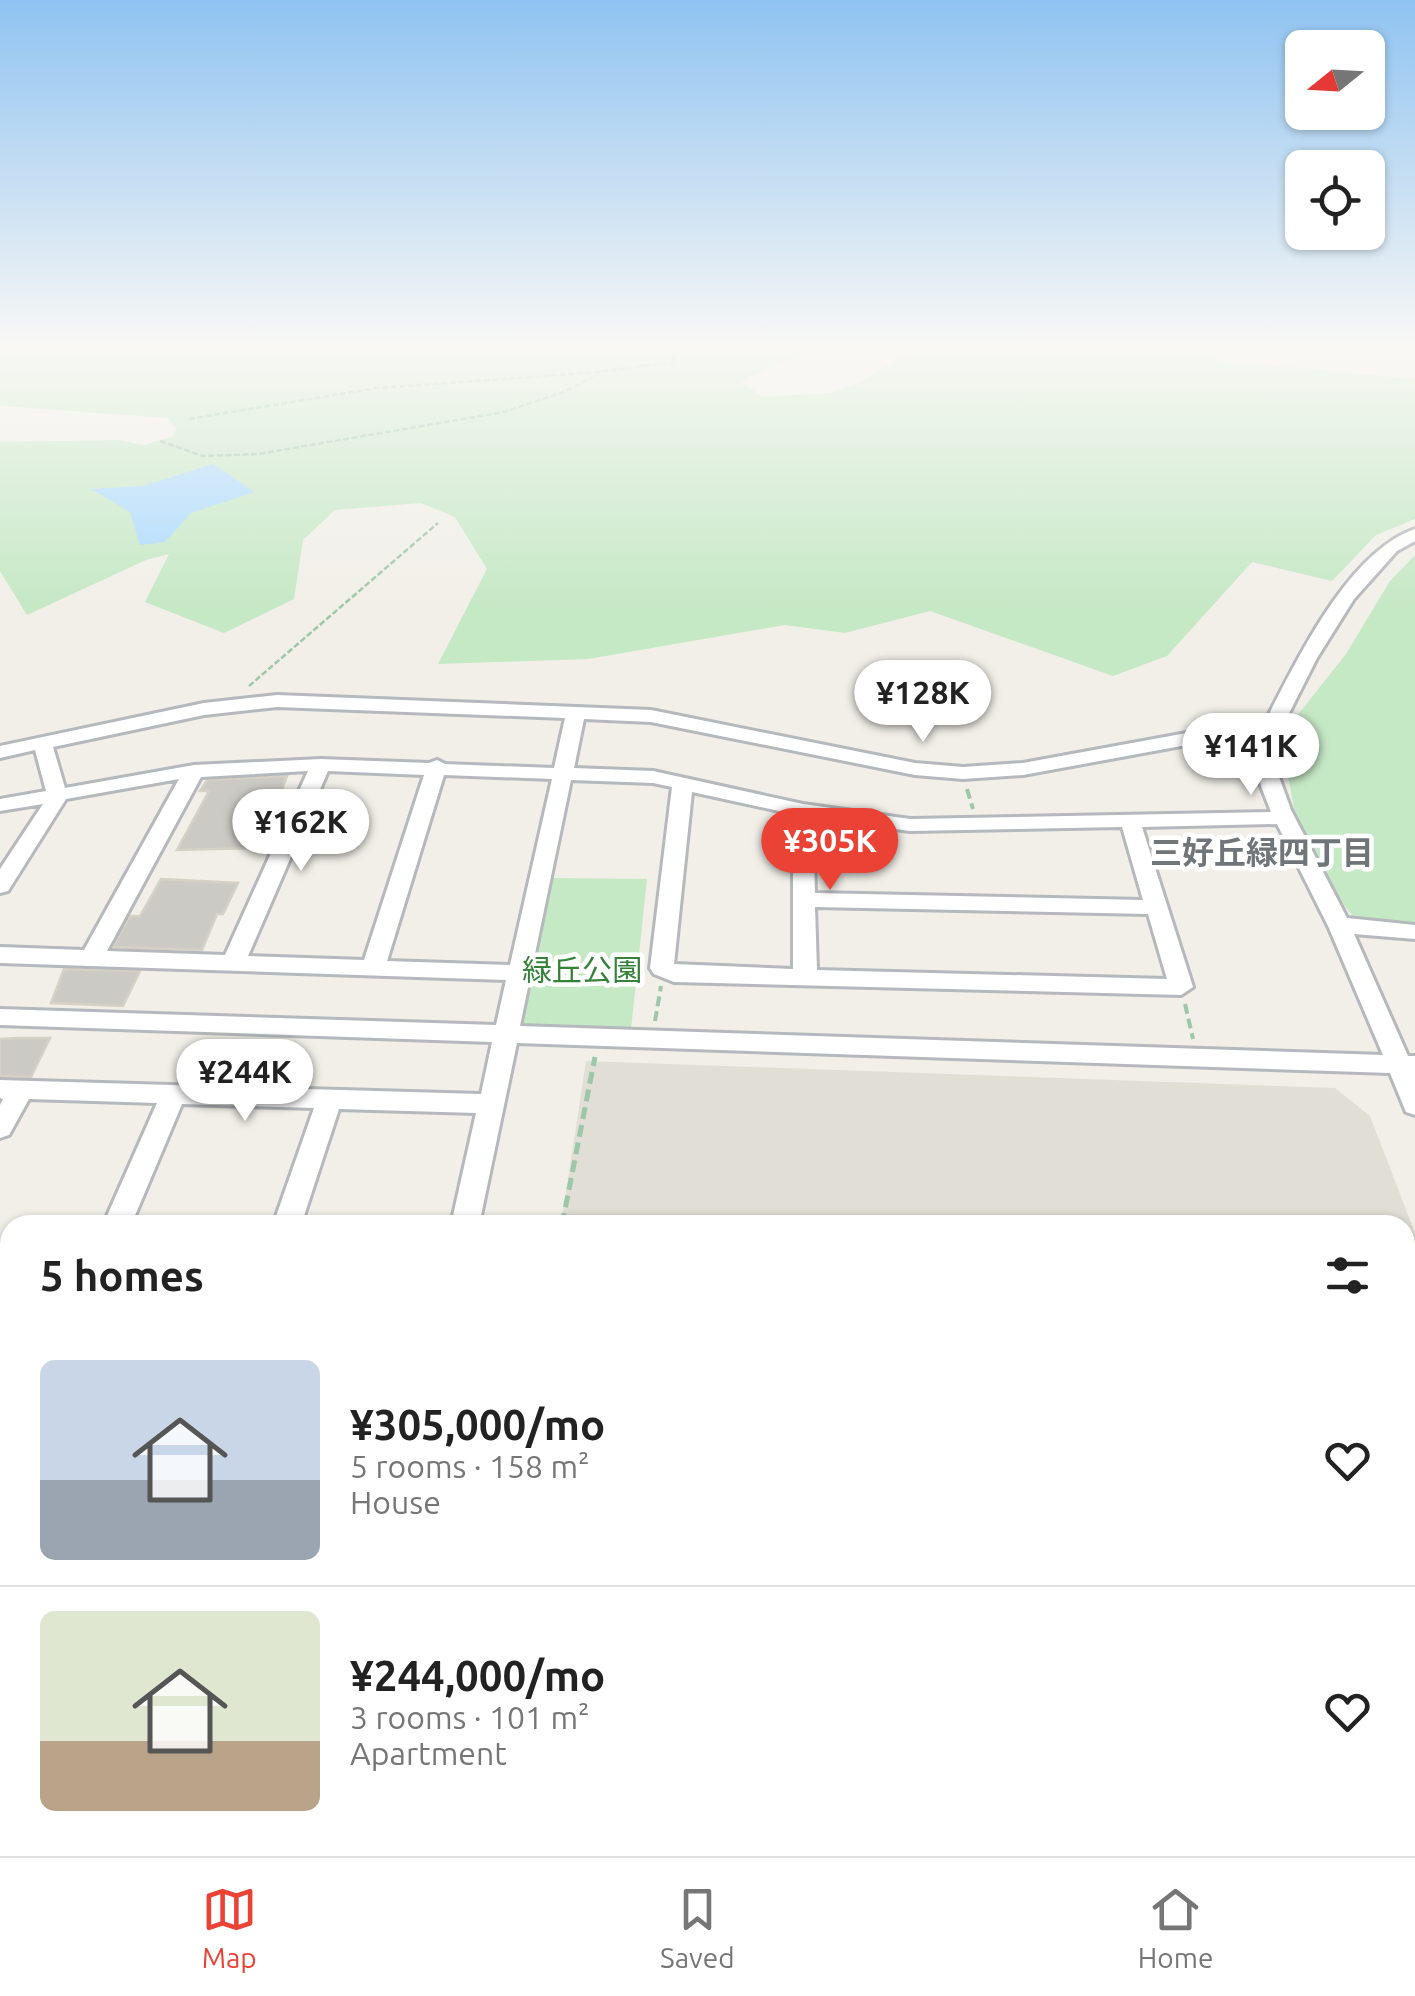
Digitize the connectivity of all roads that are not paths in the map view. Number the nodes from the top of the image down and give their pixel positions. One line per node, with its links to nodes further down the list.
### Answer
1 (1415, 534): 4 (street)
2 (576, 712): 3 (street); 4 (street); 9 (street)
3 (42, 743): 5 (street); 11 (street)
4 (1263, 745): 14 (street)
5 (0, 752)
6 (321, 764): 7 (street); 8 (street); 23 (street)
7 (437, 766): 9 (street); 24 (street)
8 (194, 771): 11 (street); 22 (street)
9 (563, 772): 10 (street); 25 (street)
10 (683, 782): 13 (street); 26 (street)
11 (58, 796): 12 (street); 16 (street)
12 (0, 805)
13 (803, 810): 15 (street); 17 (street)
14 (1286, 818): 15 (street); 19 (street)
15 (1130, 820): 18 (street)
16 (0, 886)
17 (804, 900): 18 (street); 26 (street)
18 (1156, 908): 26 (street)
19 (1339, 925): 20 (street); 29 (street)
20 (1415, 932)
21 (0, 955): 22 (street)
22 (92, 957): 23 (street)
23 (233, 963): 24 (street)
24 (373, 968): 25 (street)
25 (520, 972): 28 (street)
26 (805, 976)
27 (0, 1017): 28 (street)
28 (508, 1035): 29 (street); 33 (street)
29 (1407, 1065): 34 (street)
30 (10, 1089): 31 (street); 35 (street)
31 (174, 1095): 32 (street); 36 (street)
32 (330, 1099): 33 (street); 37 (street)
33 (492, 1104): 38 (street)
34 (1415, 1106)
35 (0, 1128)
36 (121, 1215)
37 (290, 1215)
38 (467, 1215)

